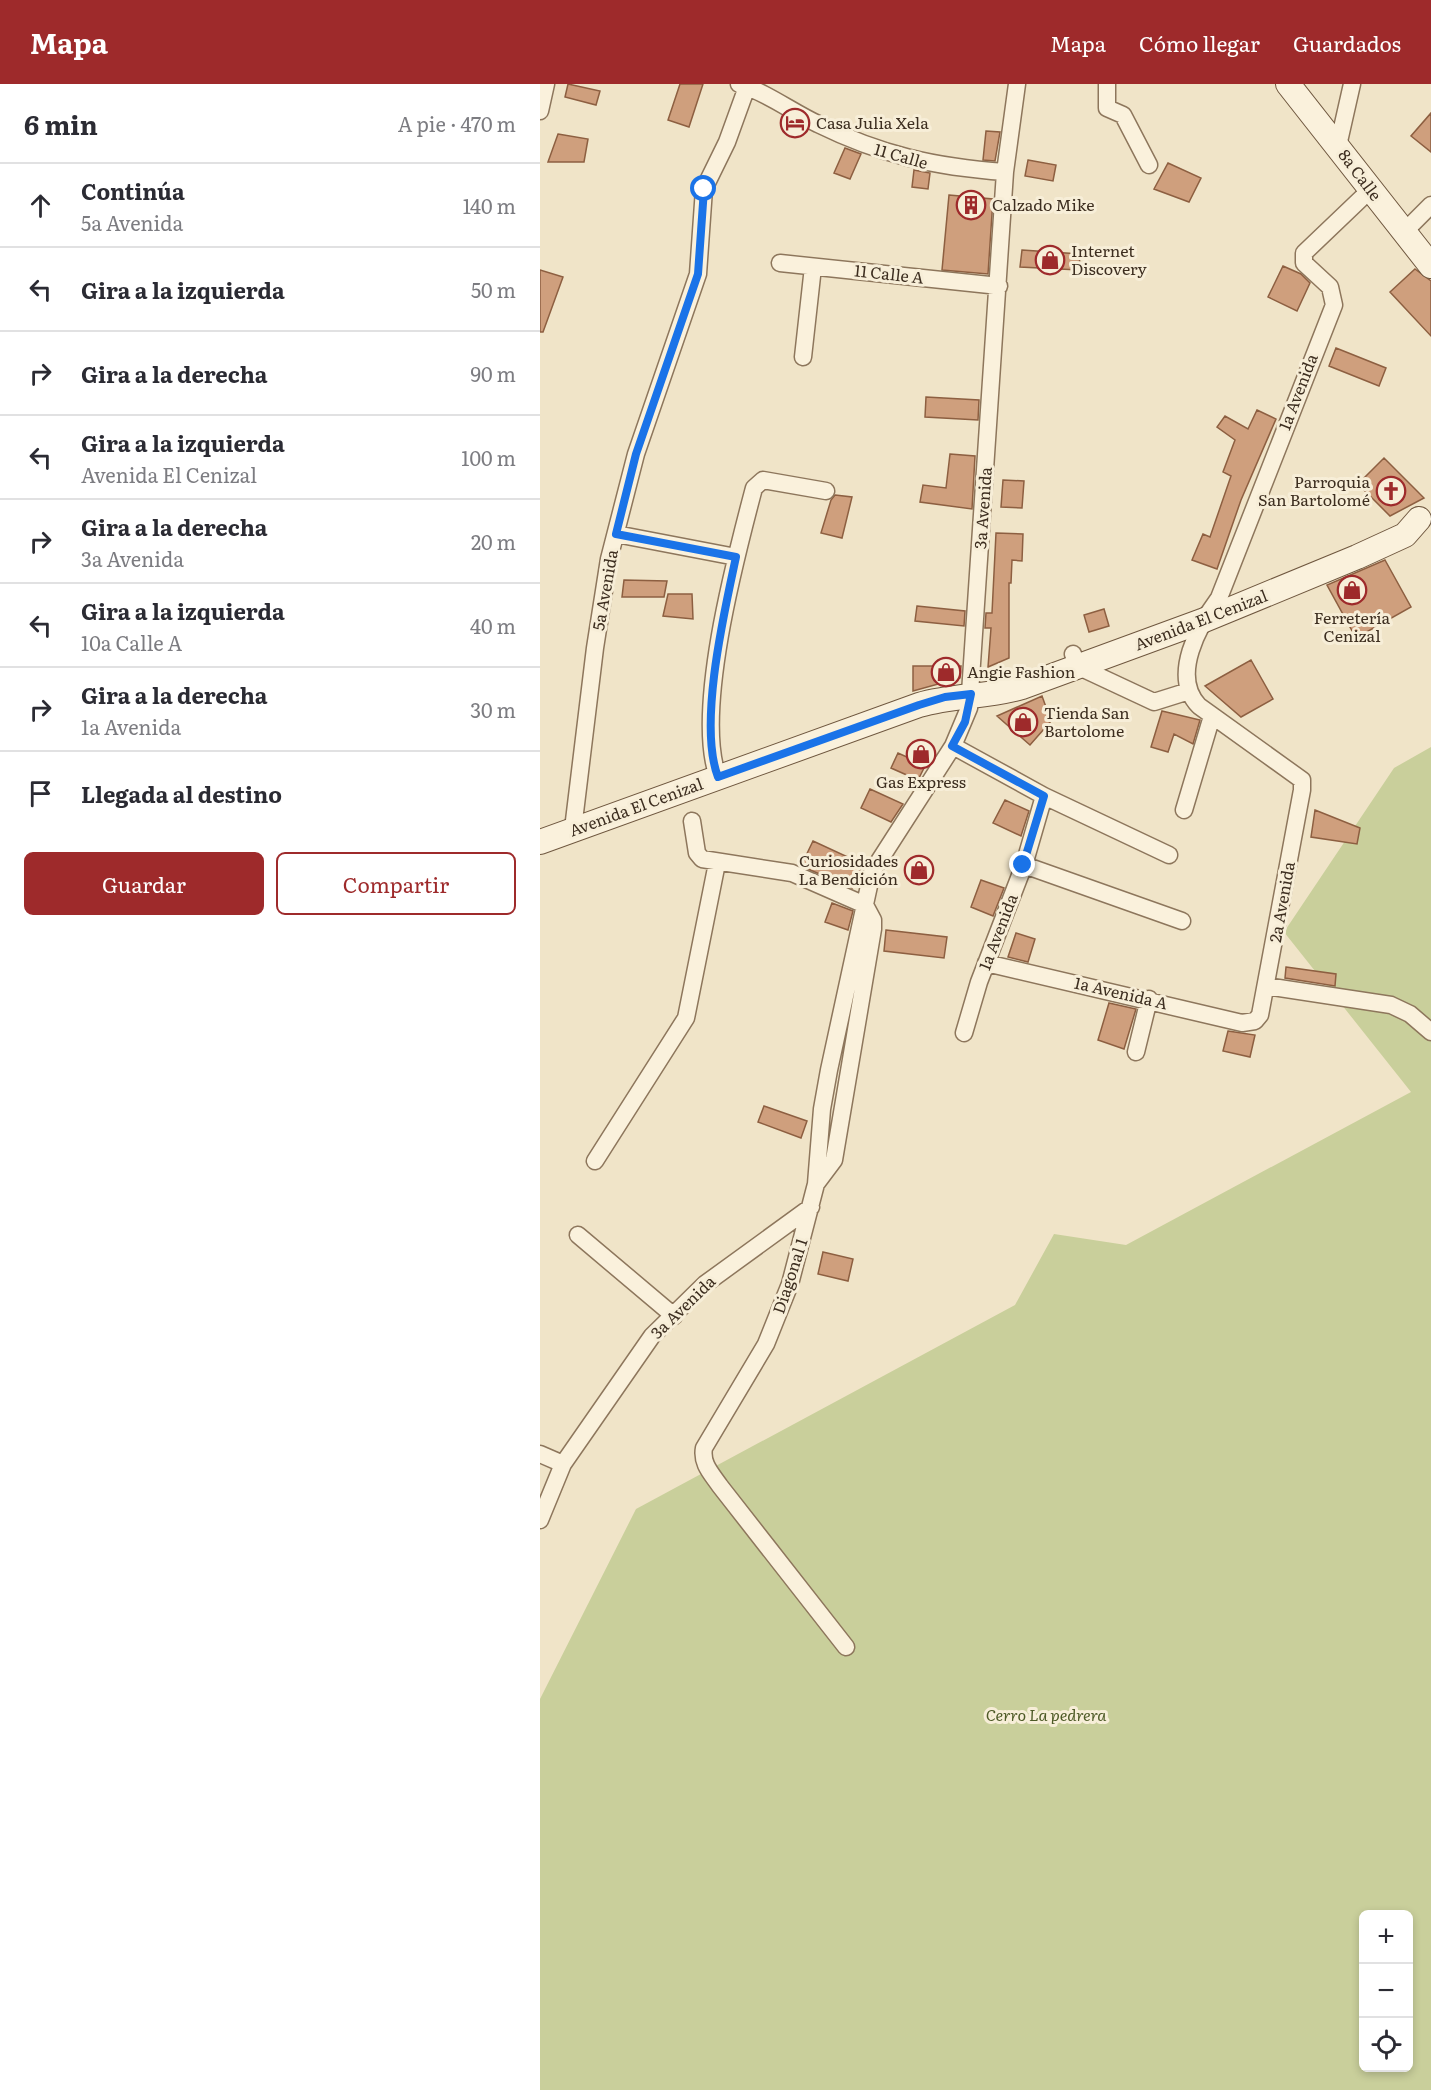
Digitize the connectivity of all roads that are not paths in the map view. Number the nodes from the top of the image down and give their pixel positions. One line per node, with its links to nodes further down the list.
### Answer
1 (546, 84): 7 (street)
2 (1017, 84): 10 (street, 3a Avenida)
3 (1107, 84): 9 (street)
4 (1288, 84): 8 (street, 8a Calle)
5 (1352, 84): 8 (street)
6 (745, 85): 10 (street, 11 Calle); 21 (street, 5a Avenida)
7 (540, 111)
8 (1338, 146): 11 (street, 8a Calle)
9 (1149, 165)
10 (1005, 172): 17 (street, 3a Avenida)
11 (1370, 190): 13 (street, 8a Calle); 23 (street, 1a Avenida)
12 (1431, 205): 13 (street)
13 (1404, 232): 16 (street, 8a Calle)
14 (780, 263): 15 (street, 11 Calle A)
15 (813, 267): 17 (street, 11 Calle A); 18 (street)
16 (1431, 267)
17 (999, 286): 27 (street, 3a Avenida)
18 (803, 357)
19 (826, 491): 22 (street)
20 (1425, 516): 23 (street, Avenida El Cenizal); 24 (street, Avenida El Cenizal)
21 (616, 534): 22 (street); 34 (street, 5a Avenida)
22 (736, 557): 30 (street)
23 (1219, 597): 24 (street, 1a Avenida); 25 (street, Avenida El Cenizal)
24 (1202, 621): 25 (street, Avenida El Cenizal); 26 (street, 1a Avenida)
25 (1075, 660): 26 (street); 27 (street, Avenida El Cenizal)
26 (1189, 692): 28 (street)
27 (971, 694): 29 (street, 3a Avenida); 30 (street, Avenida El Cenizal)
28 (1212, 716): 32 (street); 42 (street, 2a Avenida)
29 (952, 746): 31 (street); 39 (street, 3a Avenida)
30 (718, 777): 34 (street, Avenida El Cenizal)
31 (1044, 796): 36 (street); 38 (street, 1a Avenida)
32 (1184, 810)
33 (692, 821): 37 (street)
34 (573, 829): 35 (street, Avenida El Cenizal)
35 (540, 842)
36 (1169, 855)
37 (717, 863): 39 (street); 48 (street)
38 (1023, 865): 40 (street); 41 (street, 1a Avenida)
39 (865, 905): 49 (street, 3a Avenida)
40 (1182, 921)
41 (986, 963): 43 (street, 1a Avenida A); 46 (street, 1a Avenida)
42 (1266, 986): 44 (street, 2a Avenida); 45 (street)
43 (1149, 999): 44 (street, 1a Avenida A); 47 (street)
44 (1255, 1021)
45 (1431, 1032)
46 (964, 1033)
47 (1136, 1052)
48 (595, 1161)
49 (811, 1207): 51 (street, 3a Avenida); 55 (street, Diagonal 1)
50 (578, 1235): 51 (street)
51 (674, 1316): 53 (street, 3a Avenida)
52 (540, 1454): 53 (street)
53 (563, 1464): 54 (street, 3a Avenida)
54 (540, 1520)
55 (846, 1647)

